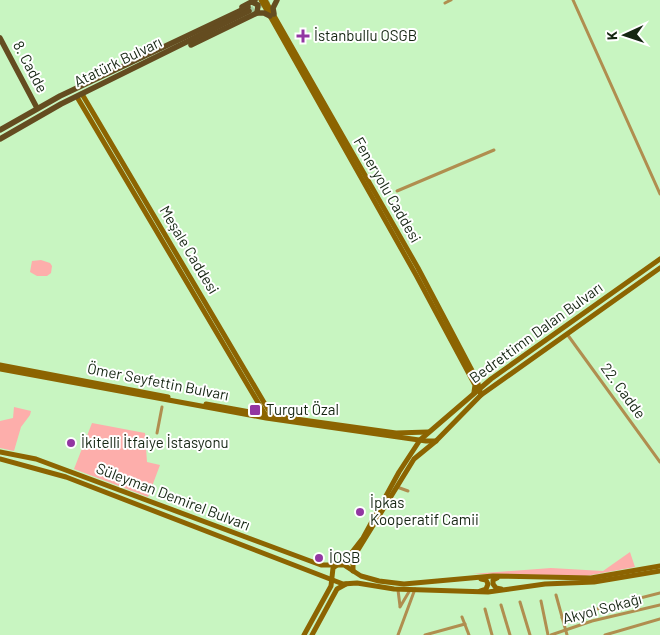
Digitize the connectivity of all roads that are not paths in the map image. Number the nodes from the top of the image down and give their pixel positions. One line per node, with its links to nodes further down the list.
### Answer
1 (261, 0): 9 (main road, Feneryolu Caddesi)
2 (265, 0): 9 (main road, Feneryolu Caddesi)
3 (275, 0): 9 (main road)
4 (451, 0): 6 (street)
5 (573, 0): 18 (street)
6 (445, 3)
7 (251, 5): 8 (main road); 11 (main road, Atatürk Bulvarı); 12 (main road, Atatürk Bulvarı)
8 (257, 13): 9 (main road); 11 (main road)
9 (272, 15): 24 (main road, Feneryolu Caddesi); 27 (main road, Feneryolu Caddesi)
10 (0, 38): 13 (main road, 8. Cadde)
11 (140, 66): 12 (main road, Atatürk Bulvarı)
12 (79, 93): 13 (main road, Atatürk Bulvarı); 15 (main road, Atatürk Bulvarı); 29 (main road, Meşale Caddesi)
13 (37, 108): 14 (main road, Atatürk Bulvarı)
14 (0, 130)
15 (0, 139)
16 (494, 150): 17 (street)
17 (397, 191)
18 (660, 194)
19 (660, 259): 25 (main road, Bedrettimn Dalan Bulvarı)
20 (660, 268): 21 (main road, Bedrettimn Dalan Bulvarı)
21 (568, 334): 26 (main road, Bedrettimn Dalan Bulvarı); 38 (street, 22. Cadde)
22 (0, 365): 29 (main road, Ömer Seyfettin Bulvarı)
23 (0, 369): 29 (main road, Ömer Seyfettin Bulvarı)
24 (477, 379): 25 (main road); 26 (main road, Feneryolu Caddesi)
25 (491, 379): 26 (main road, Bedrettimn Dalan Bulvarı)
26 (480, 392): 27 (main road, Bedrettimn Dalan Bulvarı); 31 (main road, Bedrettimn Dalan Bulvarı)
27 (474, 393): 30 (main road, Bedrettimn Dalan Bulvarı)
28 (162, 407): 33 (street)
29 (269, 417): 32 (main road, Ömer Seyfettin Bulvarı); 34 (main road, Ömer Seyfettin Bulvarı)
30 (440, 424): 31 (main road); 32 (main road, Bedrettimn Dalan Bulvarı)
31 (448, 428): 35 (main road, Bedrettimn Dalan Bulvarı)
32 (431, 431): 34 (main road, Bedrettimn Dalan Bulvarı); 35 (main road)
33 (157, 434)
34 (420, 440): 35 (main road, Ömer Seyfettin Bulvarı); 41 (main road, Bedrettimn Dalan Bulvarı)
35 (436, 441): 39 (main road, Bedrettimn Dalan Bulvarı)
36 (0, 452): 41 (main road, Süleyman Demirel Bulvarı)
37 (0, 459): 45 (main road, Süleyman Demirel Bulvarı)
38 (660, 462)
39 (396, 487): 40 (street); 43 (main road, Bedrettimn Dalan Bulvarı)
40 (408, 491)
41 (337, 565): 43 (main road, Süleyman Demirel Bulvarı); 45 (main road)
42 (660, 566): 46 (main road, Süleyman Demirel Bulvarı)
43 (352, 571): 47 (main road, Süleyman Demirel Bulvarı)
44 (660, 571): 49 (main road, Süleyman Demirel Bulvarı)
45 (331, 578): 48 (main road, Süleyman Demirel Bulvarı); 65 (main road)
46 (508, 578): 47 (main road, Süleyman Demirel Bulvarı); 49 (main road)
47 (475, 579): 52 (main road)
48 (346, 584): 50 (main road, Süleyman Demirel Bulvarı); 66 (main road)
49 (508, 589): 52 (main road, Süleyman Demirel Bulvarı)
50 (398, 590): 51 (main road, Süleyman Demirel Bulvarı); 51 (street)
51 (413, 590): 52 (main road, Süleyman Demirel Bulvarı); 67 (street)
52 (475, 592)
53 (660, 593): 61 (street)
54 (556, 595): 61 (street)
55 (541, 601): 73 (street)
56 (520, 602): 72 (street)
57 (660, 605): 64 (street, Akyol Sokağı)
58 (501, 606): 71 (street)
59 (486, 609): 70 (street)
60 (462, 617): 63 (street)
61 (562, 618): 64 (street)
62 (660, 619): 75 (street)
63 (465, 624): 68 (street); 69 (street)
64 (565, 630): 73 (street, Akyol Sokağı); 74 (street)
65 (304, 635)
66 (312, 635)
67 (398, 635)
68 (428, 635)
69 (469, 635)
70 (492, 635)
71 (510, 635)
72 (530, 635)
73 (550, 635)
74 (567, 635)
75 (605, 635)

